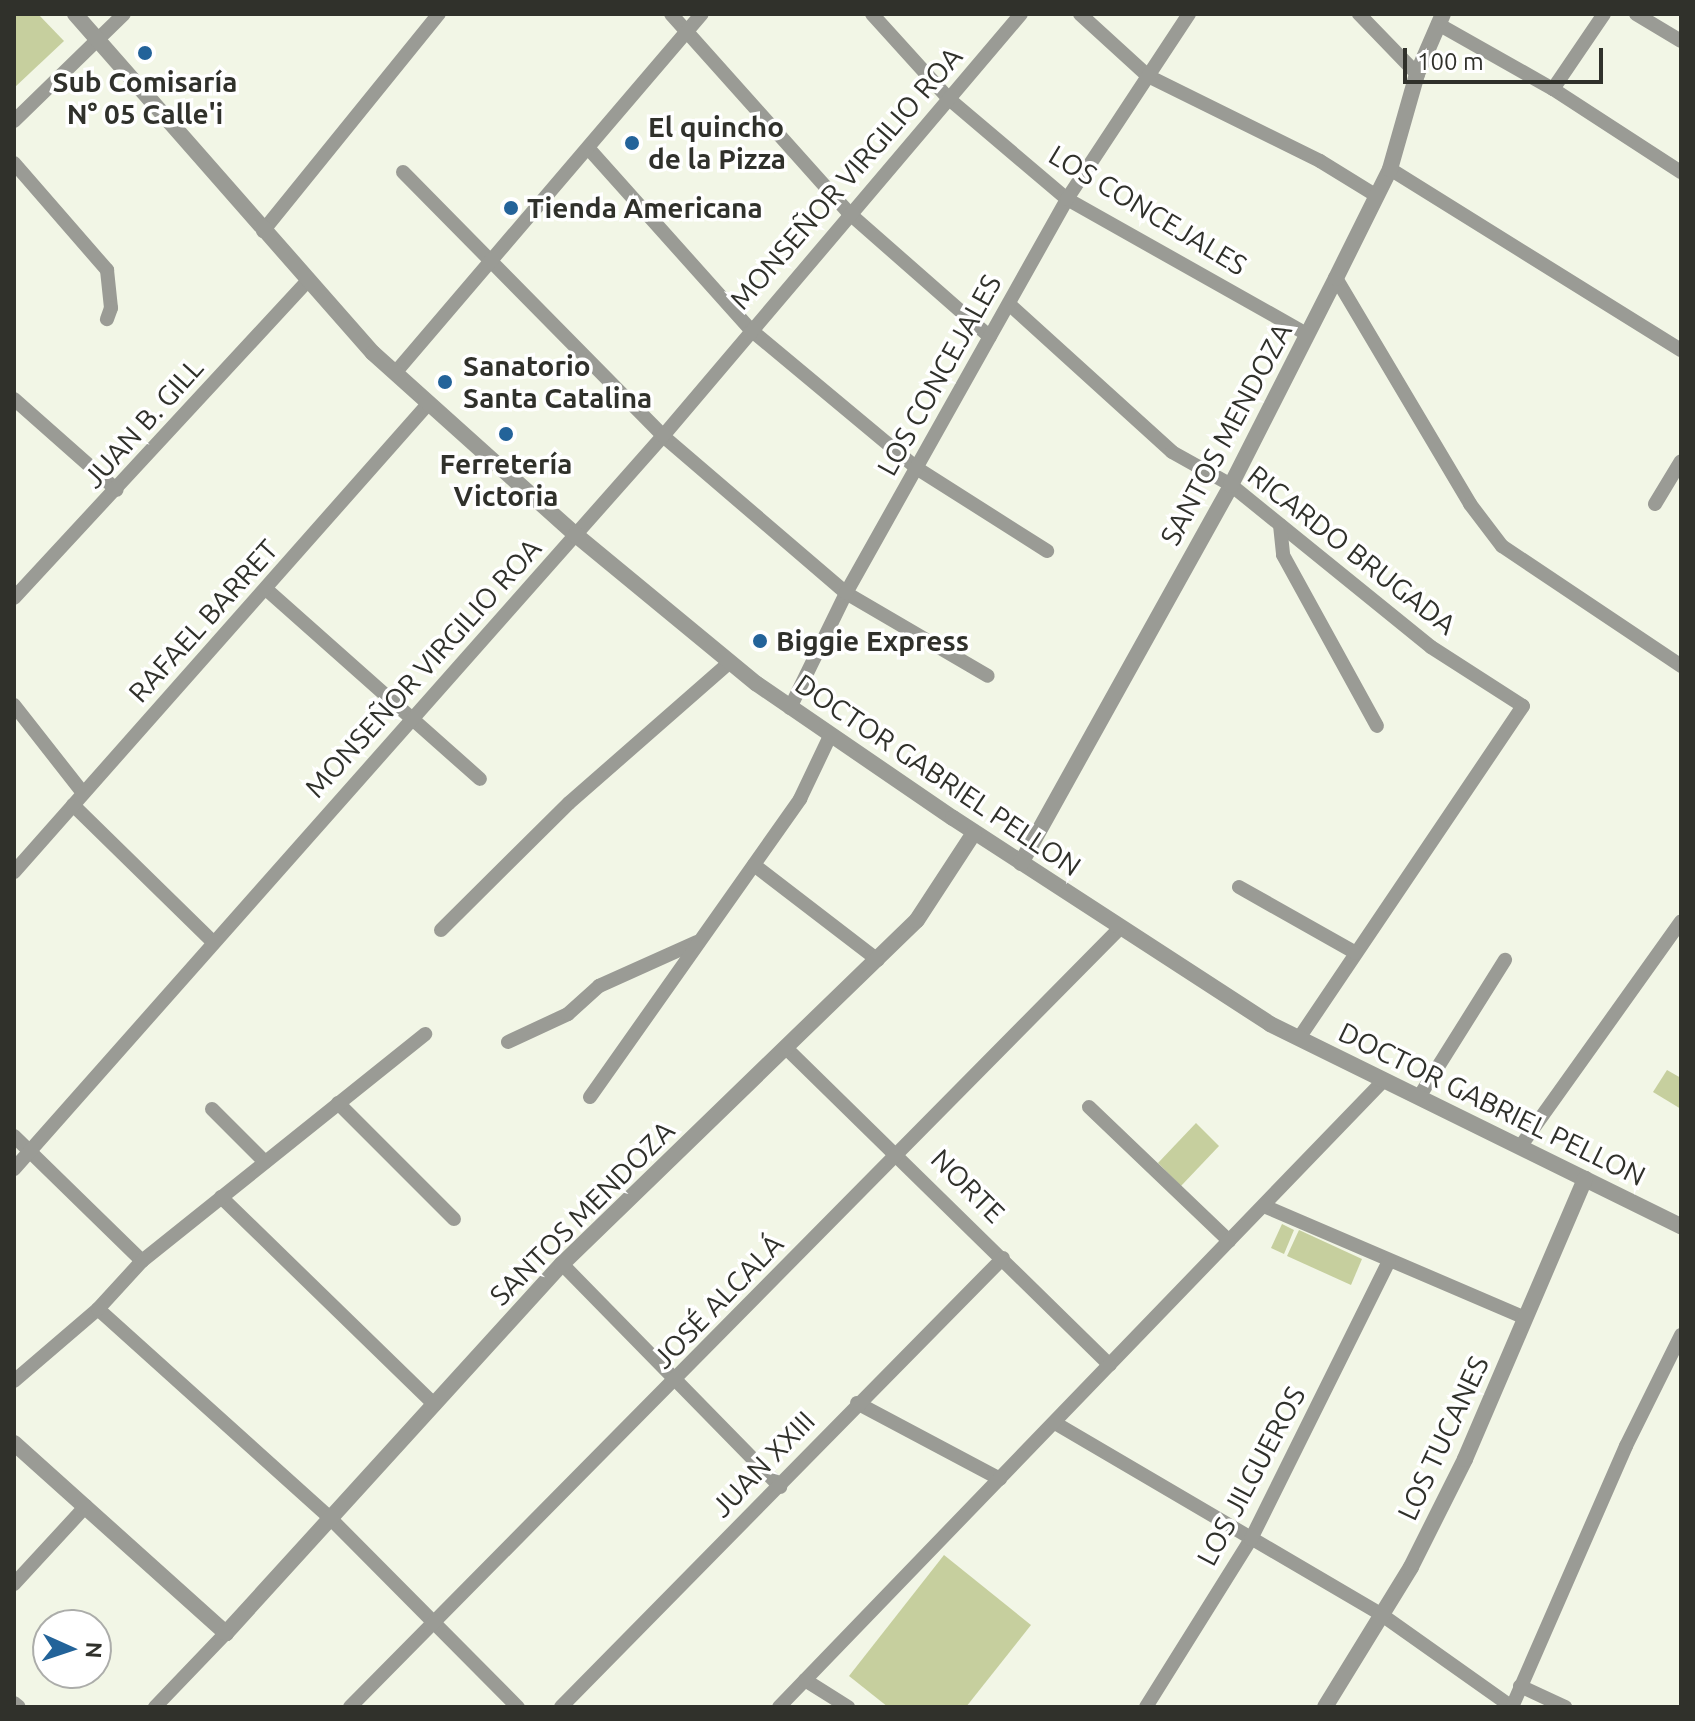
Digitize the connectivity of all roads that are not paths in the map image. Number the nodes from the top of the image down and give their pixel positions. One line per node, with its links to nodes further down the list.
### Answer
1 (75, 14): 15 (street, DOCTOR GABRIEL PELLON)
2 (124, 14): 15 (street)
3 (439, 14): 30 (street)
4 (671, 14): 14 (street)
5 (702, 14): 14 (street)
6 (872, 14): 20 (street, LOS CONCEJALES)
7 (1021, 14): 20 (street, MONSEÑOR VIRGILIO ROA)
8 (1080, 14): 18 (street)
9 (1189, 14): 18 (street, LOS CONCEJALES)
10 (1359, 14): 17 (street)
11 (1604, 14): 19 (street)
12 (1636, 14): 16 (street)
13 (1441, 19): 17 (street, SANTOS MENDOZA); 19 (street)
14 (687, 32): 22 (street); 29 (street)
15 (98, 40): 21 (street); 30 (street, DOCTOR GABRIEL PELLON)
16 (1681, 41)
17 (1417, 74): 24 (street, SANTOS MENDOZA)
18 (1148, 76): 27 (street); 28 (street, LOS CONCEJALES)
19 (1553, 89): 26 (street)
20 (949, 99): 28 (street, LOS CONCEJALES); 29 (street, MONSEÑOR VIRGILIO ROA)
21 (14, 121)
22 (589, 149): 31 (street); 36 (street)
23 (14, 163): 35 (street)
24 (1390, 169): 27 (street, SANTOS MENDOZA); 39 (street)
25 (403, 172): 31 (street)
26 (1681, 172)
27 (1377, 196): 32 (street, SANTOS MENDOZA)
28 (1067, 199): 34 (street, LOS CONCEJALES); 37 (street, LOS CONCEJALES)
29 (850, 214): 36 (street, MONSEÑOR VIRGILIO ROA); 38 (street)
30 (263, 231): 33 (street, DOCTOR GABRIEL PELLON)
31 (489, 262): 40 (street); 43 (street)
32 (1336, 278): 37 (street, SANTOS MENDOZA); 56 (street)
33 (308, 281): 40 (street, DOCTOR GABRIEL PELLON); 47 (street, JUAN B. GILL)
34 (1009, 304): 38 (street, LOS CONCEJALES); 46 (street, RICARDO BRUGADA)
35 (107, 319)
36 (751, 330): 43 (street, MONSEÑOR VIRGILIO ROA); 45 (street)
37 (1307, 334): 46 (street, SANTOS MENDOZA)
38 (990, 337): 45 (street, LOS CONCEJALES)
39 (1681, 350)
40 (395, 373): 42 (street, DOCTOR GABRIEL PELLON)
41 (14, 399): 47 (street)
42 (429, 403): 50 (street, DOCTOR GABRIEL PELLON); 52 (street, RAFAEL BARRET)
43 (663, 436): 50 (street, MONSEÑOR VIRGILIO ROA); 54 (street)
44 (1681, 461): 48 (street)
45 (918, 469): 51 (street); 54 (street, LOS CONCEJALES)
46 (1231, 485): 49 (street, RICARDO BRUGADA); 67 (street, SANTOS MENDOZA)
47 (117, 490): 53 (street, JUAN B. GILL)
48 (1655, 504)
49 (1280, 525): 61 (street); 76 (street, RICARDO BRUGADA)
50 (576, 535): 55 (street, DOCTOR GABRIEL PELLON); 60 (street, MONSEÑOR VIRGILIO ROA)
51 (1047, 551)
52 (266, 589): 60 (street); 64 (street, RAFAEL BARRET)
53 (17, 590)
54 (846, 593): 57 (street); 59 (street, LOS CONCEJALES)
55 (730, 662): 59 (street, DOCTOR GABRIEL PELLON); 73 (street)
56 (1681, 666)
57 (988, 676)
58 (14, 705): 64 (street)
59 (790, 708): 62 (street, DOCTOR GABRIEL PELLON)
60 (410, 719): 63 (street); 75 (street, MONSEÑOR VIRGILIO ROA)
61 (1377, 726)
62 (830, 736): 66 (street, DOCTOR GABRIEL PELLON); 68 (street)
63 (480, 779)
64 (83, 793): 65 (street, RAFAEL BARRET)
65 (73, 805): 69 (street, RAFAEL BARRET); 75 (street)
66 (974, 833): 67 (street, DOCTOR GABRIEL PELLON); 77 (street, SANTOS MENDOZA)
67 (1021, 863): 72 (street, DOCTOR GABRIEL PELLON)
68 (754, 865): 74 (street); 77 (street)
69 (14, 872)
70 (1239, 887): 76 (street)
71 (1681, 921): 90 (street)
72 (1120, 928): 80 (street, DOCTOR GABRIEL PELLON); 92 (street, JOSÉ ALCALÁ)
73 (441, 930)
74 (701, 940): 81 (street); 84 (street)
75 (214, 943): 91 (street, MONSEÑOR VIRGILIO ROA)
76 (1356, 953): 80 (street)
77 (878, 960): 82 (street, SANTOS MENDOZA)
78 (1505, 960): 85 (street)
79 (425, 1034): 86 (street)
80 (1299, 1038): 83 (street, DOCTOR GABRIEL PELLON)
81 (508, 1042)
82 (786, 1048): 92 (street, NORTE); 104 (street, SANTOS MENDOZA)
83 (1384, 1080): 85 (street, DOCTOR GABRIEL PELLON); 97 (street)
84 (590, 1097)
85 (1419, 1097): 90 (street, DOCTOR GABRIEL PELLON)
86 (338, 1103): 93 (street); 98 (street)
87 (1089, 1107): 100 (street)
88 (212, 1109): 93 (street)
89 (14, 1136): 91 (street)
90 (1520, 1147): 95 (street, DOCTOR GABRIEL PELLON)
91 (30, 1151): 94 (street, MONSEÑOR VIRGILIO ROA); 102 (street)
92 (897, 1152): 101 (street, NORTE); 110 (street, JOSÉ ALCALÁ)
93 (265, 1162): 96 (street)
94 (14, 1169)
95 (1585, 1179): 99 (street, DOCTOR GABRIEL PELLON); 106 (street, LOS TUCANES)
96 (221, 1197): 102 (street); 112 (street)
97 (1264, 1206): 100 (street); 103 (street)
98 (454, 1219)
99 (1681, 1226)
100 (1229, 1241): 108 (street)
101 (1003, 1258): 108 (street, NORTE); 111 (street, JUAN XXIII)
102 (142, 1261): 105 (street)
103 (1389, 1261): 106 (street); 119 (street, LOS JILGUEROS)
104 (562, 1264): 110 (street); 112 (street, SANTOS MENDOZA)
105 (98, 1309): 109 (street); 118 (street)
106 (1525, 1318): 121 (street, LOS TUCANES)
107 (1681, 1335): 125 (street)
108 (1110, 1365): 113 (street)
109 (14, 1381)
110 (676, 1382): 116 (street); 122 (street, JOSÉ ALCALÁ)
111 (857, 1403): 115 (street); 116 (street, JUAN XXIII)
112 (435, 1405): 118 (street, SANTOS MENDOZA)
113 (1055, 1423): 115 (street); 119 (street)
114 (14, 1443): 117 (street)
115 (1000, 1479): 124 (street)
116 (780, 1487): 131 (street, JUAN XXIII)
117 (86, 1506): 120 (street); 123 (street)
118 (332, 1520): 122 (street); 123 (street, SANTOS MENDOZA)
119 (1251, 1539): 121 (street); 134 (street, LOS JILGUEROS)
120 (14, 1584)
121 (1382, 1615): 135 (street, LOS TUCANES); 136 (street)
122 (434, 1621): 129 (street, JOSÉ ALCALÁ); 130 (street)
123 (226, 1633): 128 (street)
124 (805, 1680): 132 (street); 133 (street)
125 (1520, 1686): 136 (street); 137 (street)
126 (14, 1703): 127 (street)
127 (19, 1707)
128 (155, 1707)
129 (350, 1707)
130 (518, 1707)
131 (561, 1707)
132 (779, 1707)
133 (848, 1707)
134 (1146, 1707)
135 (1325, 1707)
136 (1512, 1707)
137 (1565, 1707)

